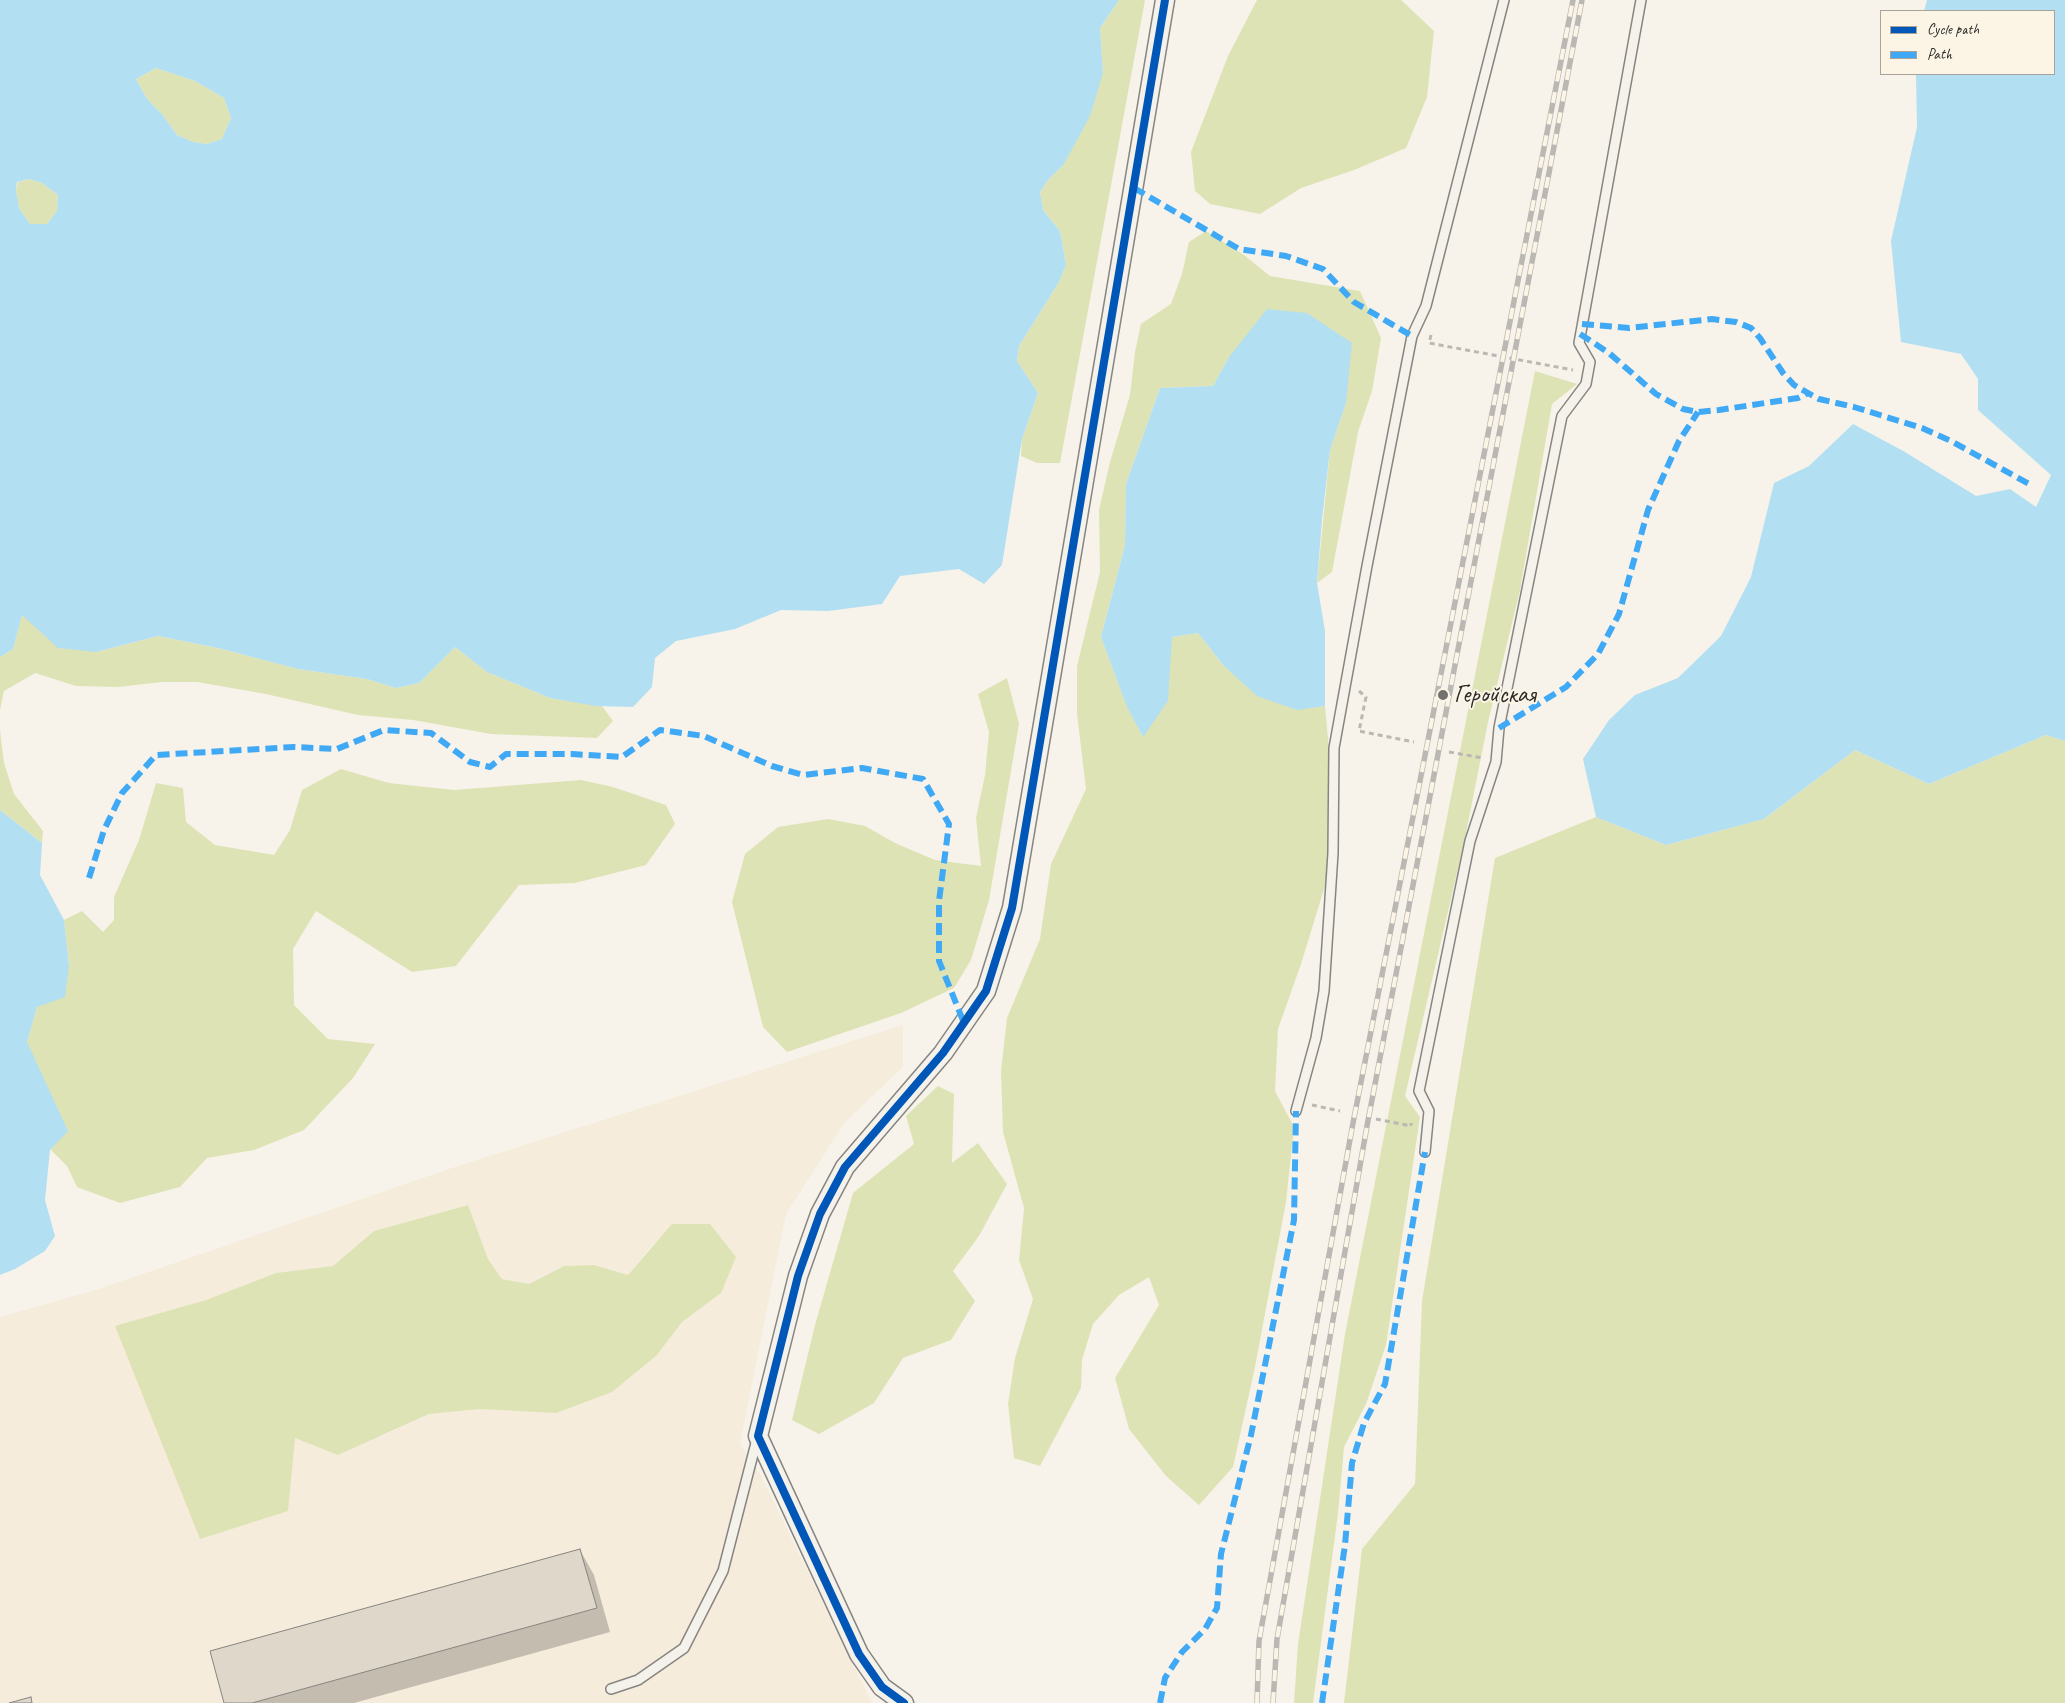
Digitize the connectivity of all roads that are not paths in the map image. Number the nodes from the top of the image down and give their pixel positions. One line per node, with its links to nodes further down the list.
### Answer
1 (1165, 0): 6 (street)
2 (1504, 0): 4 (lane)
3 (1641, 0): 5 (lane)
4 (1296, 1111)
5 (1425, 1152)
6 (758, 1436): 7 (lane); 8 (street)
7 (611, 1689)
8 (904, 1703)

